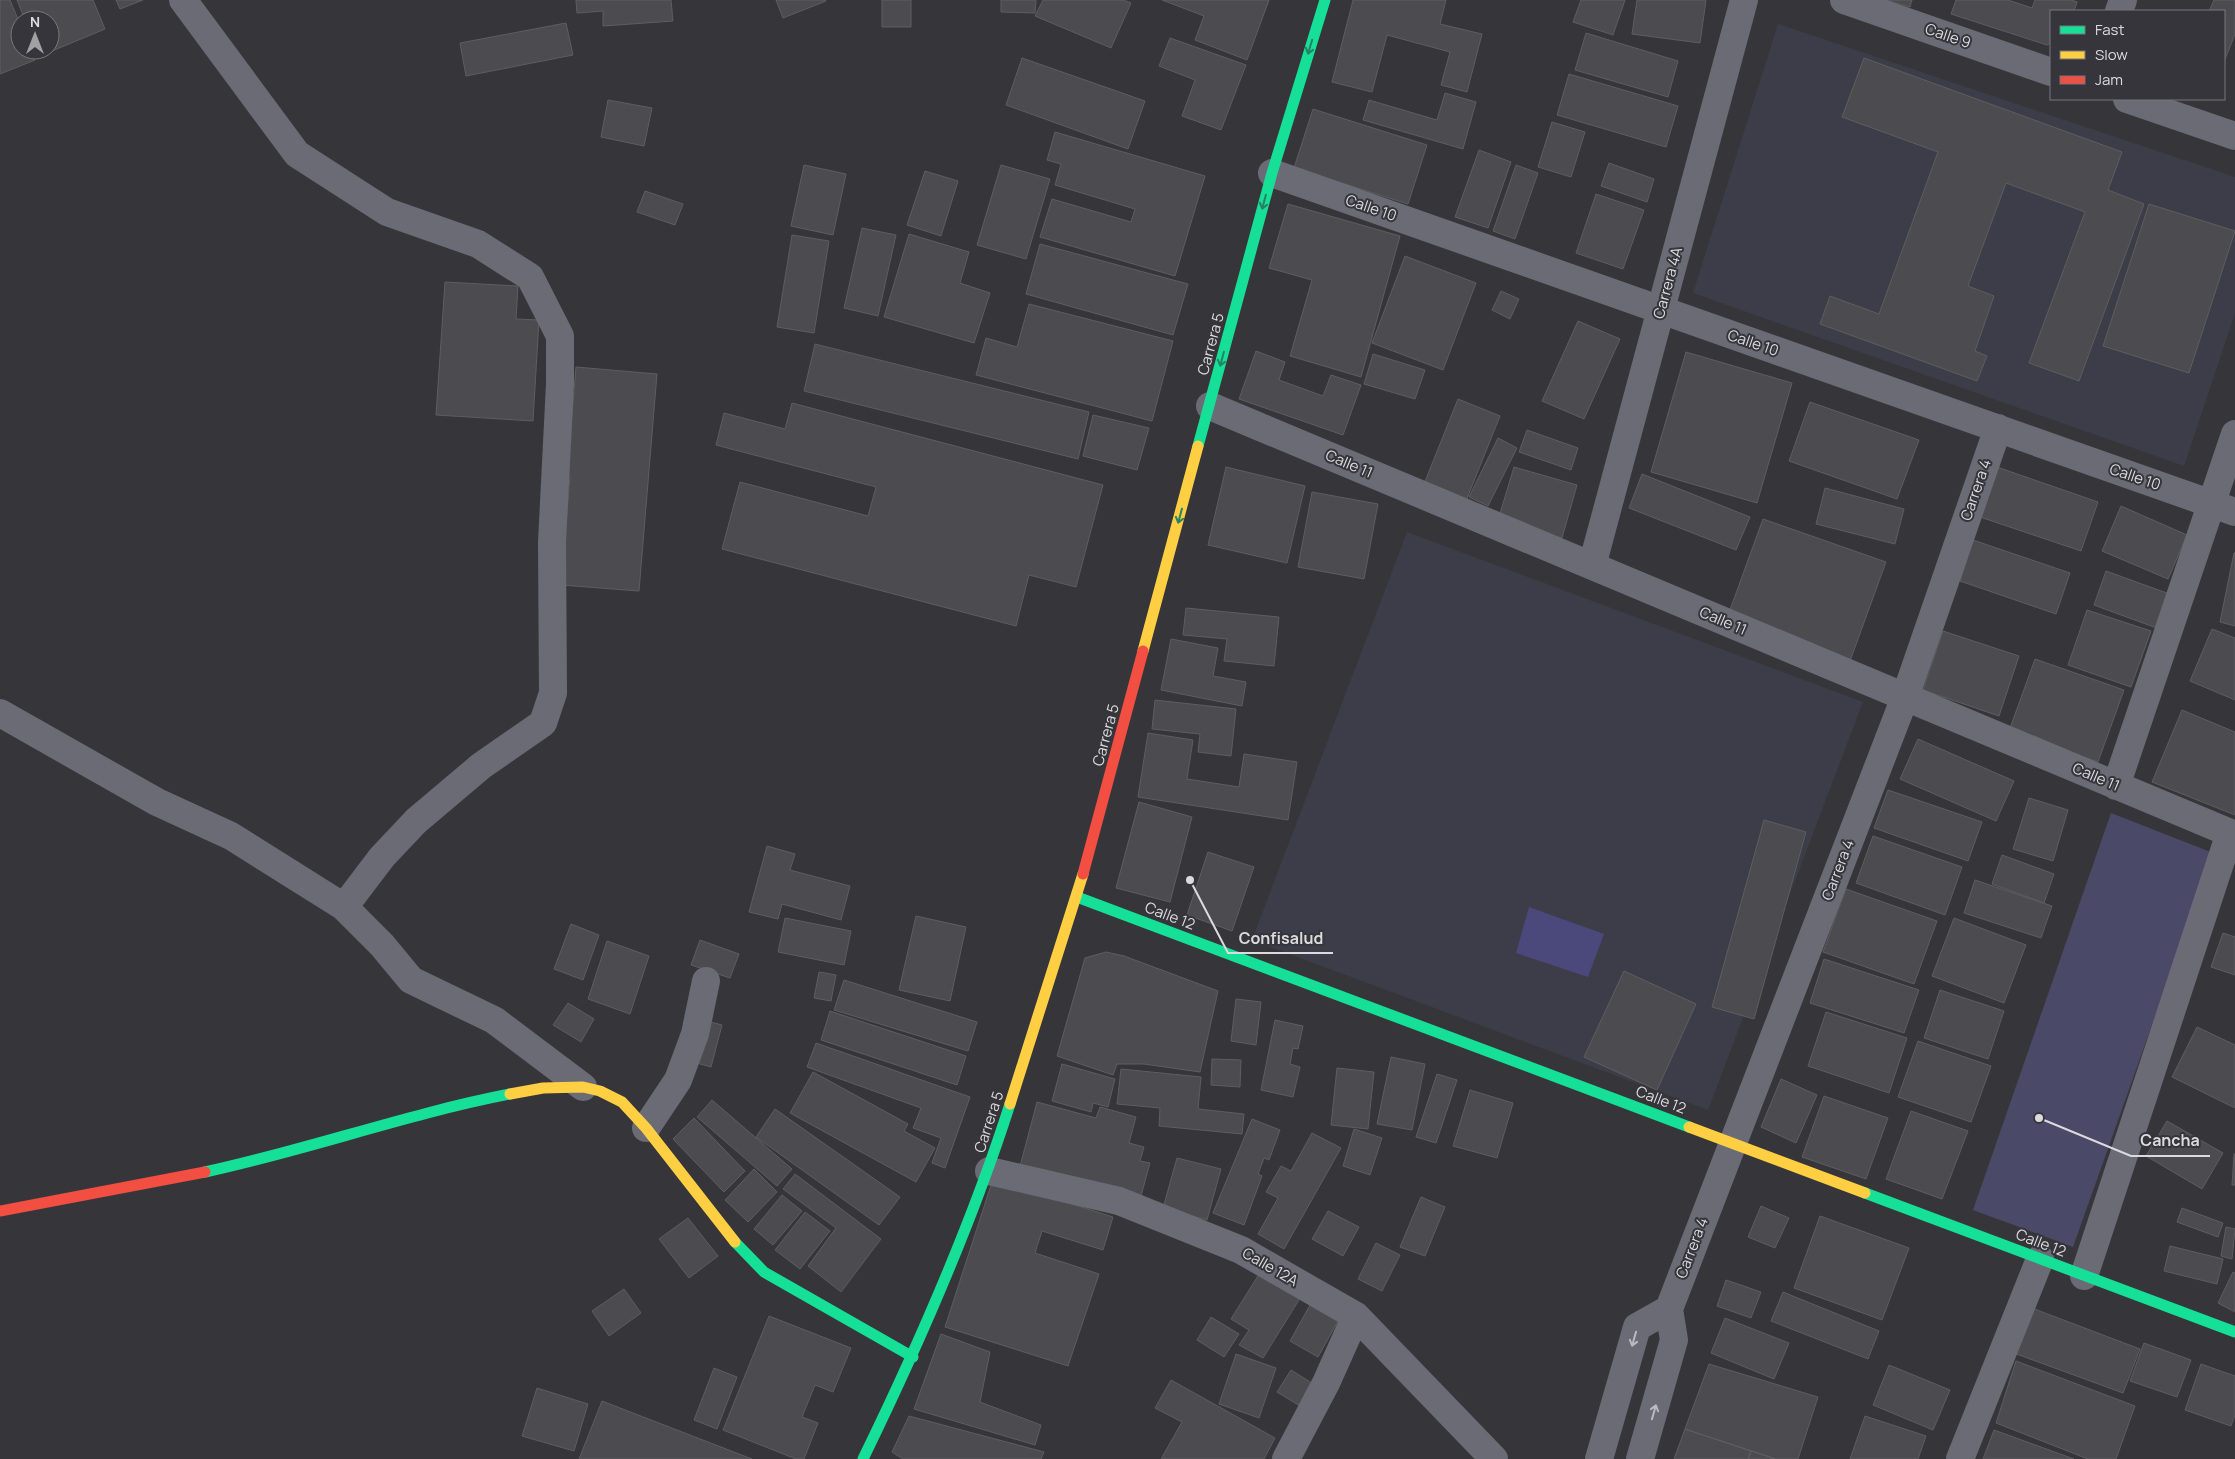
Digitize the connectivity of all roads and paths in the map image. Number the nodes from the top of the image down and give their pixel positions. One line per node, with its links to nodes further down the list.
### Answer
1 (183, 0): 20 (street)
2 (1325, 0): 8 (street, Carrera 5, one-way to 8)
3 (1744, 0): 9 (street, Carrera 4A)
4 (1844, 0): 5 (street, Calle 9)
5 (2050, 72)
6 (2130, 100): 7 (street)
7 (2235, 136)
8 (1272, 173): 9 (street, Calle 10); 10 (street, Carrera 5, one-way to 10)
9 (1660, 310): 11 (street, Calle 10); 14 (street, Carrera 4A)
10 (1210, 406): 14 (street, Calle 11); 19 (street, Carrera 5, one-way to 19)
11 (1998, 428): 13 (street, Calle 10); 15 (street, Carrera 4)
12 (2235, 434): 13 (street)
13 (2223, 508): 17 (street)
14 (1592, 566): 15 (street, Calle 11)
15 (1905, 697): 17 (street, Calle 11); 24 (street, Carrera 4)
16 (0, 713): 20 (street)
17 (2116, 786): 18 (street, Calle 11)
18 (2232, 834): 28 (street)
19 (1077, 898): 24 (street, Calle 12); 25 (street, Carrera 5)
20 (344, 907): 22 (street)
21 (706, 981): 23 (street)
22 (583, 1086): 23 (street); 26 (street)
23 (646, 1128): 32 (street)
24 (1732, 1143): 27 (street, Calle 12); 29 (street, Carrera 4)
25 (989, 1171): 30 (street, Calle 12A); 32 (street, Carrera 5)
26 (0, 1211)
27 (2040, 1259): 28 (street, Calle 12); 38 (street)
28 (2084, 1276): 31 (street, Calle 12)
29 (1668, 1309): 36 (street, one-way to 36); 37 (street, one-way to 29)
30 (1356, 1316): 34 (street); 35 (street, Calle 12A)
31 (2235, 1332)
32 (914, 1357): 33 (street, Carrera 5)
33 (863, 1459)
34 (1286, 1459)
35 (1494, 1459)
36 (1599, 1459)
37 (1640, 1459)
38 (1960, 1459)

